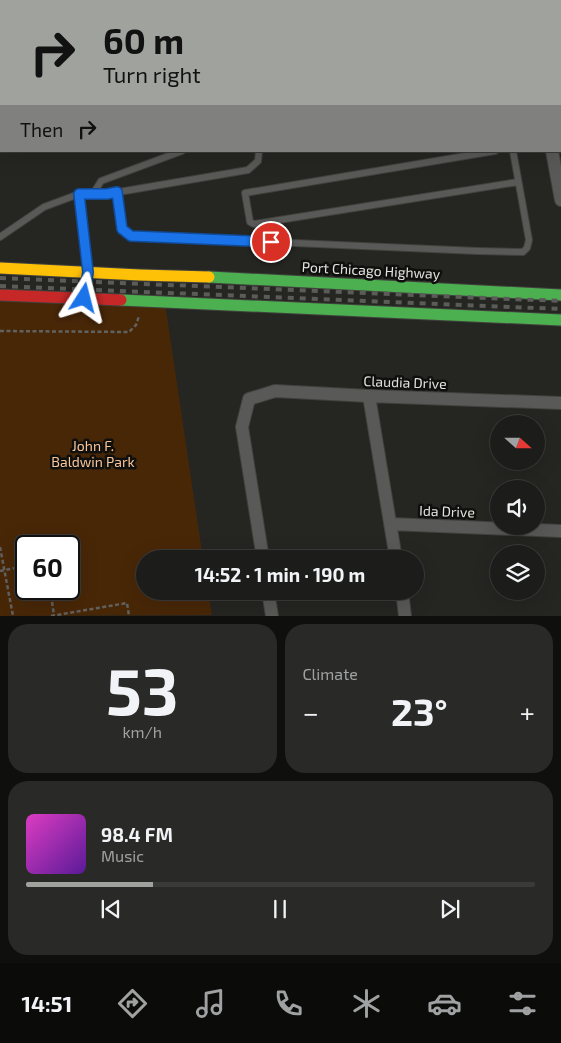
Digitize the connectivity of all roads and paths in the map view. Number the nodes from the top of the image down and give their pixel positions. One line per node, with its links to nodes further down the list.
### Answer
1 (179, 152): 10 (lane)
2 (259, 152): 8 (lane)
3 (489, 152): 7 (lane)
4 (513, 152): 7 (lane)
5 (552, 152): 6 (street)
6 (558, 172): 11 (street)
7 (518, 182): 8 (lane)
8 (117, 192): 10 (lane)
9 (79, 194): 10 (lane); 12 (lane); 14 (lane)
10 (93, 194)
11 (561, 200)
12 (0, 237)
13 (0, 268): 14 (main road, Port Chicago Highway)
14 (86, 285): 15 (main road, Port Chicago Highway); 16 (main road, Port Chicago Highway); 17 (main road, Port Chicago Highway)
15 (0, 295)
16 (561, 295)
17 (142, 302): 18 (main road, Port Chicago Highway); 19 (path)
18 (561, 320)
19 (0, 331)
20 (369, 396): 21 (street, Claudia Drive); 22 (street); 25 (street, Claudia Drive)
21 (561, 403)
22 (391, 524): 23 (street, Ida Drive); 26 (street)
23 (561, 531)
24 (0, 547): 28 (path)
25 (262, 550)
26 (395, 550)
27 (15, 568): 28 (path)
28 (2, 570): 33 (path)
29 (269, 600): 35 (street)
30 (403, 600): 36 (street)
31 (52, 602): 32 (path)
32 (53, 615): 34 (path)
33 (13, 616)
34 (129, 616)
35 (272, 616)
36 (405, 616)

